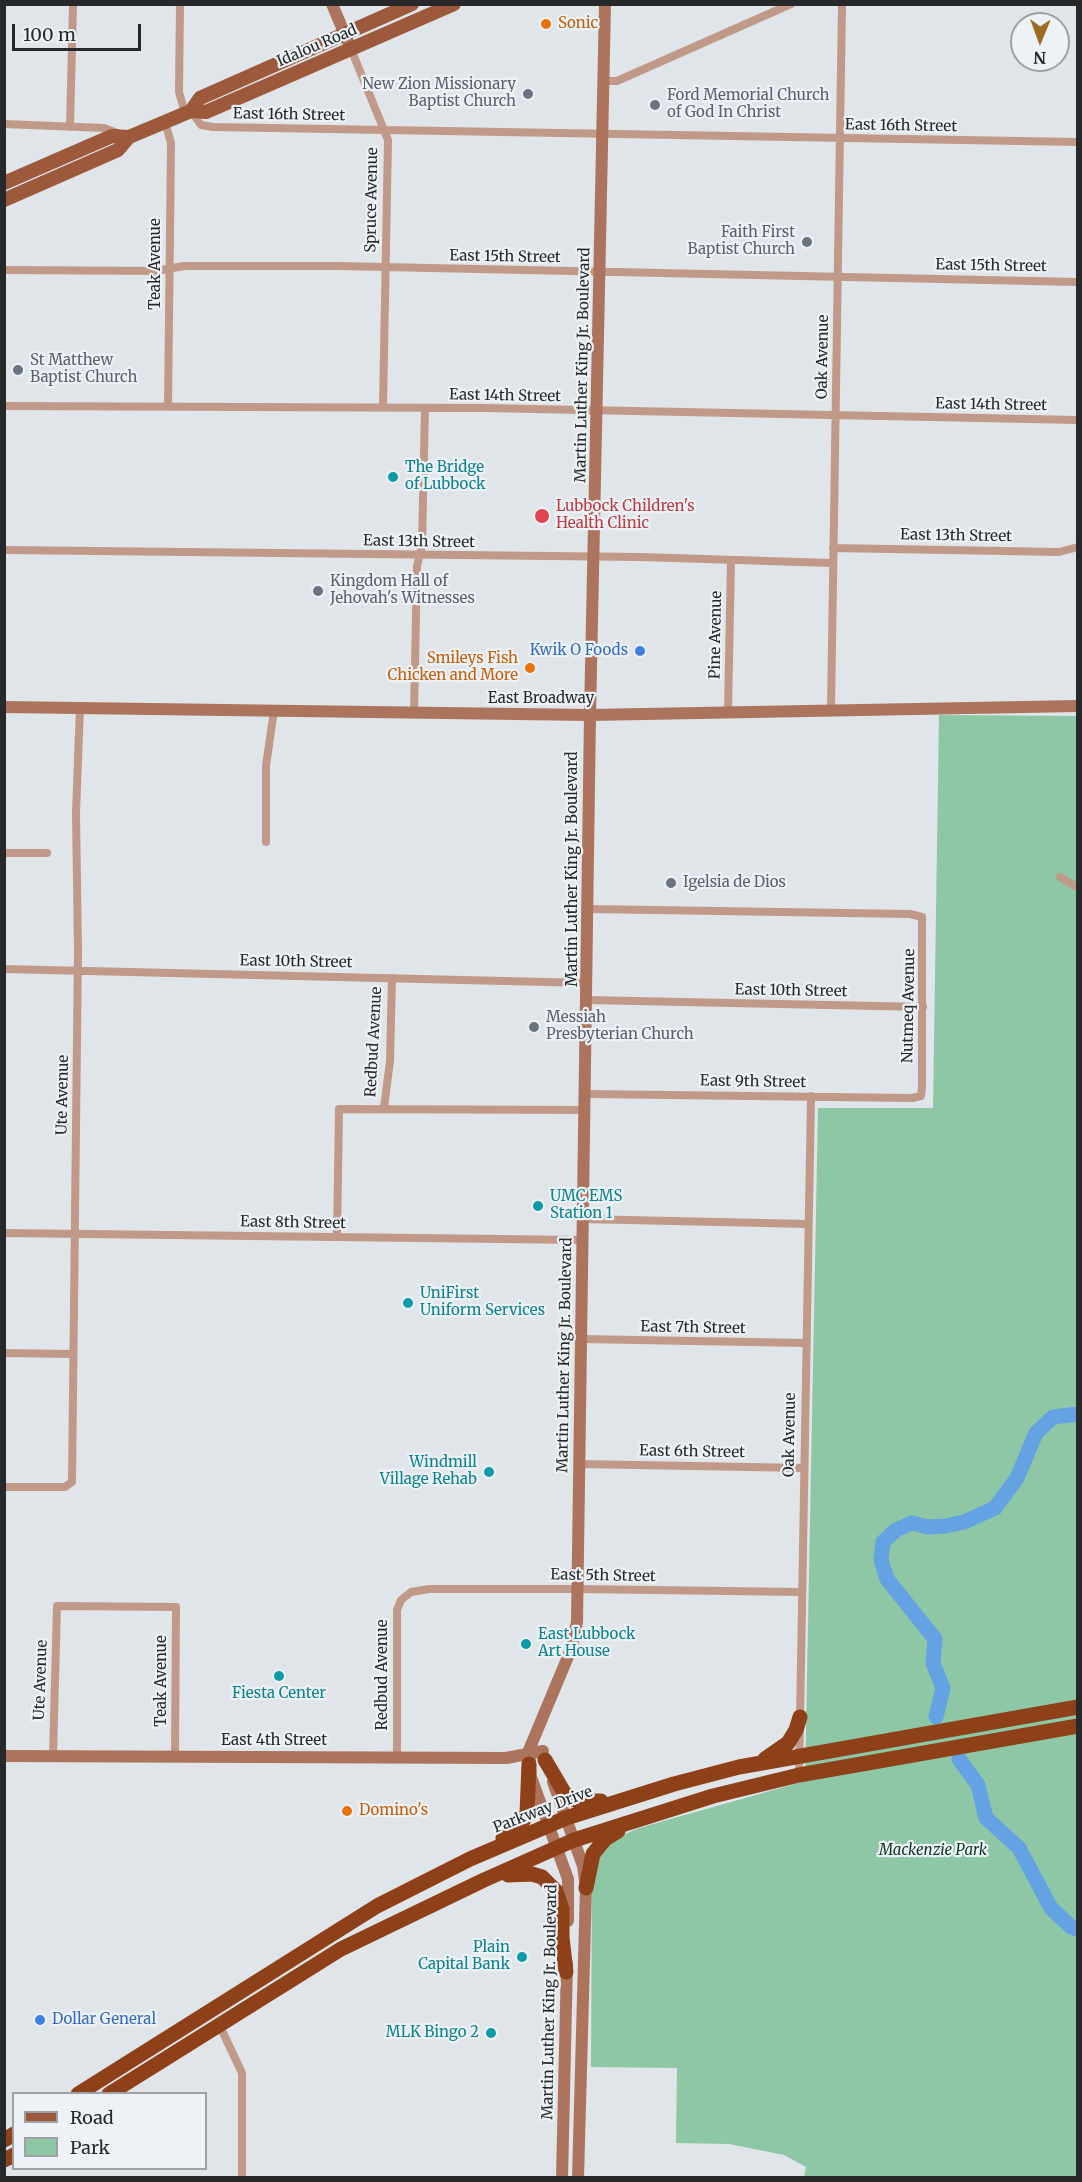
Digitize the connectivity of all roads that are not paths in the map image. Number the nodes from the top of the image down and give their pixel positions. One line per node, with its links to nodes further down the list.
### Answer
1 (73, 4): 15 (street)
2 (180, 4): 12 (street)
3 (332, 4): 9 (main road, Spruce Avenue)
4 (412, 4): 9 (main road, Idalou Road)
5 (454, 4): 10 (main road, Idalou Road)
6 (605, 4): 11 (main road, Martin Luther King Jr. Boulevard)
7 (791, 4): 11 (street)
8 (842, 4): 19 (street, Oak Avenue)
9 (345, 34): 10 (main road, Spruce Avenue); 12 (main road, Idalou Road)
10 (351, 49): 12 (main road, Idalou Road); 16 (street, Spruce Avenue)
11 (602, 81): 17 (main road, Martin Luther King Jr. Boulevard)
12 (188, 112): 13 (main road, Idalou Road); 16 (street, East 16th Street)
13 (165, 122): 18 (main road, Idalou Road); 24 (street, Teak Avenue)
14 (4, 124): 15 (street)
15 (69, 127): 18 (street)
16 (386, 131): 17 (street, East 16th Street); 23 (street, Spruce Avenue)
17 (600, 134): 19 (street, East 16th Street); 26 (main road, Martin Luther King Jr. Boulevard)
18 (129, 137): 21 (main road, Idalou Road); 22 (main road, Idalou Road)
19 (840, 138): 20 (street, East 16th Street); 27 (street, Oak Avenue)
20 (1077, 142)
21 (4, 183)
22 (4, 200)
23 (386, 267): 24 (street, East 15th Street); 26 (street, East 15th Street); 31 (street, Spruce Avenue)
24 (170, 269): 25 (street, East 15th Street); 30 (street, Teak Avenue)
25 (4, 270)
26 (600, 273): 27 (street, East 15th Street); 33 (main road, Martin Luther King Jr. Boulevard)
27 (838, 277): 28 (street, East 15th Street); 34 (street, Oak Avenue)
28 (1077, 282)
29 (4, 406): 30 (street, East 14th Street)
30 (168, 407): 31 (street, East 14th Street)
31 (383, 407): 32 (street, East 14th Street)
32 (425, 408): 33 (street, East 14th Street); 39 (street)
33 (597, 411): 34 (street, East 14th Street); 40 (main road, Martin Luther King Jr. Boulevard)
34 (835, 415): 35 (street, East 14th Street); 37 (street, Oak Avenue)
35 (1077, 420)
36 (1077, 547): 37 (street, East 13th Street)
37 (833, 548): 42 (street, Oak Avenue)
38 (4, 550): 39 (street, East 13th Street)
39 (420, 555): 40 (street, East 13th Street); 49 (street)
40 (593, 557): 41 (street, East 13th Street); 50 (main road, Martin Luther King Jr. Boulevard)
41 (730, 560): 42 (street, East 13th Street); 48 (street, Pine Avenue)
42 (832, 563): 47 (street, Oak Avenue)
43 (4, 706): 45 (main road, East Broadway)
44 (1077, 706): 47 (main road, East Broadway)
45 (80, 708): 46 (main road, East Broadway); 58 (street, Ute Avenue)
46 (274, 710): 49 (main road, East Broadway); 51 (street)
47 (831, 710): 48 (main road, East Broadway)
48 (728, 711): 50 (main road, East Broadway)
49 (414, 713): 50 (main road, East Broadway)
50 (590, 714): 56 (main road, Martin Luther King Jr. Boulevard)
51 (266, 842)
52 (4, 853): 53 (street)
53 (47, 853)
54 (1060, 877): 55 (street)
55 (1077, 888)
56 (588, 909): 60 (main road, Martin Luther King Jr. Boulevard); 62 (street, Nutmeq Avenue)
57 (4, 969): 58 (street, East 10th Street)
58 (78, 970): 59 (street, East 10th Street); 71 (street, Ute Avenue)
59 (392, 978): 60 (street, East 10th Street); 66 (street, Redbud Avenue)
60 (588, 983): 61 (main road, Martin Luther King Jr. Boulevard)
61 (587, 1000): 62 (street, East 10th Street); 63 (main road, Martin Luther King Jr. Boulevard)
62 (923, 1007): 65 (street, Nutmeq Avenue)
63 (586, 1094): 64 (street, East 9th Street); 67 (main road, Martin Luther King Jr. Boulevard)
64 (810, 1096): 65 (street, East 9th Street); 69 (street, Oak Avenue)
65 (921, 1096)
66 (384, 1108): 67 (street); 72 (street)
67 (585, 1110): 68 (main road, Martin Luther King Jr. Boulevard)
68 (582, 1219): 69 (street); 73 (main road, Martin Luther King Jr. Boulevard)
69 (808, 1224): 75 (street, Oak Avenue)
70 (4, 1233): 71 (street, East 8th Street)
71 (75, 1233): 72 (street, East 8th Street); 77 (street, Ute Avenue)
72 (337, 1236): 73 (street, East 8th Street)
73 (582, 1240): 74 (main road, Martin Luther King Jr. Boulevard)
74 (581, 1339): 75 (street, East 7th Street); 78 (main road, Martin Luther King Jr. Boulevard)
75 (805, 1343): 79 (street, Oak Avenue)
76 (4, 1353): 77 (street)
77 (73, 1354): 80 (street, Ute Avenue)
78 (579, 1464): 79 (street, East 6th Street); 81 (main road, Martin Luther King Jr. Boulevard)
79 (804, 1468): 82 (street, Oak Avenue)
80 (4, 1486)
81 (577, 1589): 82 (street, East 5th Street); 83 (street, East 5th Street); 87 (main road, Martin Luther King Jr. Boulevard)
82 (801, 1592): 86 (street, Oak Avenue)
83 (405, 1595): 94 (street, Redbud Avenue)
84 (57, 1606): 89 (street, Teak Avenue); 93 (street, Ute Avenue)
85 (1077, 1707): 91 (highway, Parkway Drive)
86 (800, 1717): 91 (street, Oak Avenue); 96 (highway)
87 (538, 1726): 90 (main road, Martin Luther King Jr. Boulevard); 95 (main road, Martin Luther King Jr. Boulevard)
88 (1077, 1726): 97 (highway)
89 (175, 1755): 93 (main road, East 4th Street); 94 (main road, East 4th Street)
90 (544, 1755): 95 (main road, East 4th Street); 98 (highway); 100 (main road, Martin Luther King Jr. Boulevard)
91 (799, 1755): 96 (highway, Parkway Drive); 97 (street, Oak Avenue)
92 (4, 1756): 93 (main road, East 4th Street)
93 (53, 1756)
94 (397, 1757): 95 (main road, East 4th Street)
95 (529, 1760): 101 (main road, Martin Luther King Jr. Boulevard); 104 (highway)
96 (751, 1765): 98 (highway, Parkway Drive)
97 (799, 1774): 99 (highway)
98 (674, 1784): 100 (highway, Parkway Drive)
99 (658, 1813): 102 (highway); 106 (highway)
100 (566, 1818): 101 (highway, Parkway Drive); 102 (main road, Martin Luther King Jr. Boulevard)
101 (548, 1825): 103 (main road, Martin Luther King Jr. Boulevard); 104 (highway, Parkway Drive)
102 (574, 1840): 103 (highway); 106 (main road, Martin Luther King Jr. Boulevard)
103 (556, 1848): 105 (highway); 107 (main road, Martin Luther King Jr. Boulevard)
104 (470, 1859): 108 (highway, Parkway Drive)
105 (470, 1886): 107 (highway); 109 (highway)
106 (586, 1888): 114 (main road, Martin Luther King Jr. Boulevard)
107 (567, 1972): 113 (main road, Martin Luther King Jr. Boulevard)
108 (211, 2008): 109 (street); 110 (highway, Parkway Drive)
109 (219, 2024): 111 (highway); 112 (street)
110 (81, 2092)
111 (112, 2092)
112 (242, 2178)
113 (562, 2178)
114 (578, 2178)

